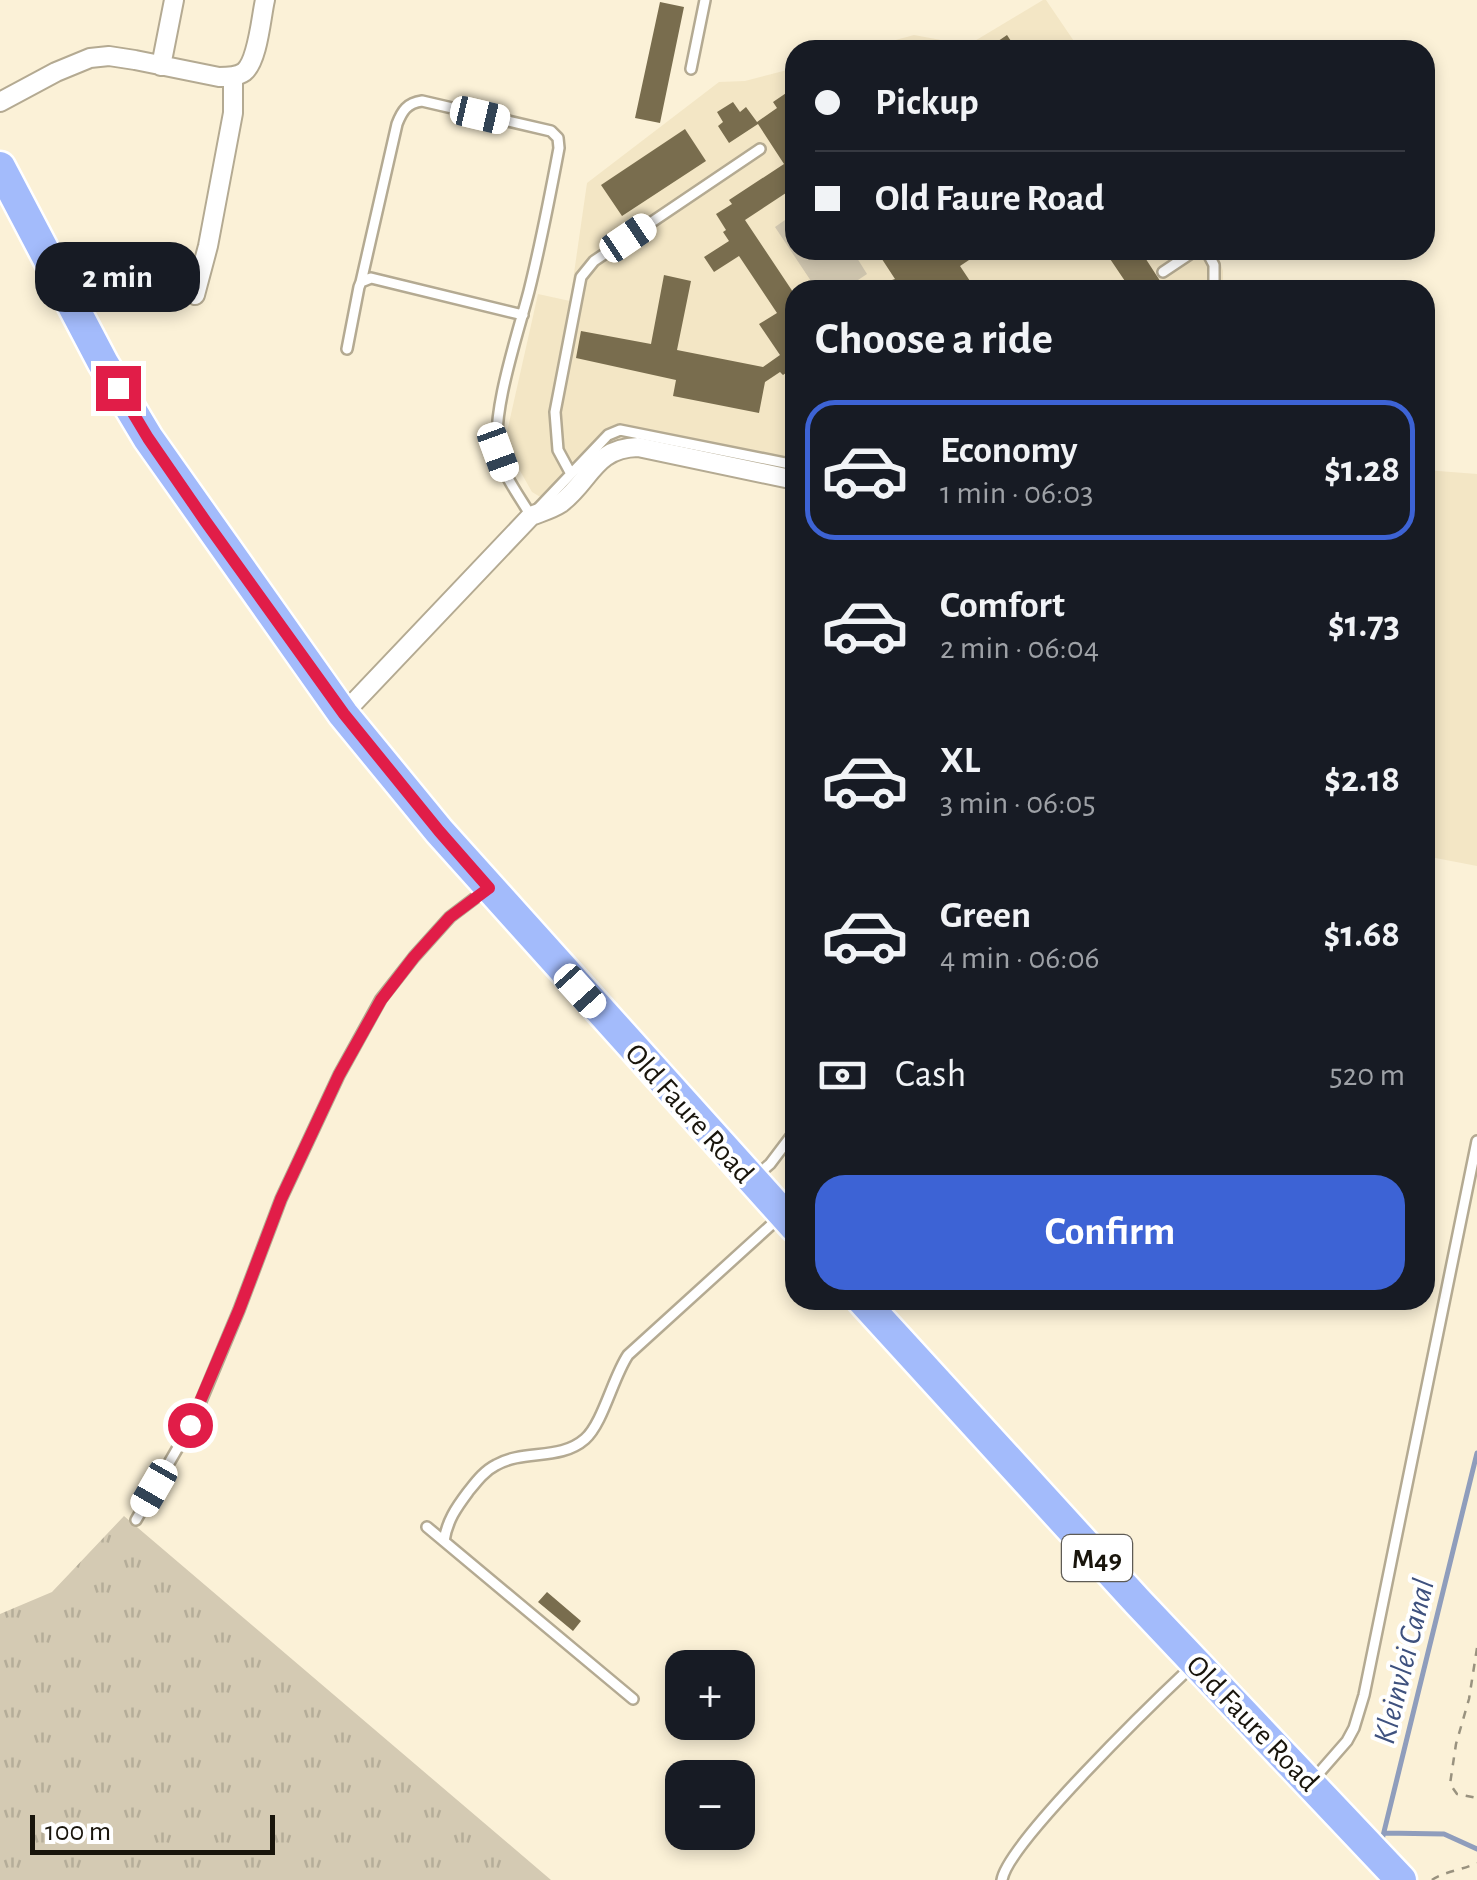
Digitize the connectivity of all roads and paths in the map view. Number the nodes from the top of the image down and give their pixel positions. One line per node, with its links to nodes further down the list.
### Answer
1 (174, 0): 4 (street)
2 (265, 0): 6 (street)
3 (705, 0): 5 (lane)
4 (161, 66): 6 (street); 7 (street)
5 (691, 69)
6 (234, 76): 13 (street)
7 (0, 102)
8 (760, 149): 17 (lane)
9 (0, 167): 20 (main road, Old Faure Road)
10 (1181, 260): 11 (lane)
11 (1162, 272)
12 (361, 282): 14 (lane); 14 (lane); 15 (lane)
13 (194, 295)
14 (523, 315): 19 (lane)
15 (347, 349)
16 (785, 463): 17 (lane)
17 (571, 474): 19 (lane)
18 (785, 477): 19 (street)
19 (531, 516): 20 (street)
20 (344, 714): 21 (main road, Old Faure Road)
21 (489, 888): 24 (main road, Old Faure Road); 28 (lane)
22 (1477, 1141): 34 (lane)
23 (785, 1144): 24 (lane)
24 (751, 1180): 25 (main road, Old Faure Road)
25 (785, 1217)
26 (785, 1224): 30 (lane)
27 (871, 1310): 32 (main road, Old Faure Road / M49)
28 (136, 1520)
29 (427, 1527): 30 (lane)
30 (444, 1541): 33 (lane)
31 (1477, 1648): 35 (path)
32 (1195, 1662): 34 (main road, Old Faure Road / M49); 37 (lane)
33 (633, 1698)
34 (1310, 1783): 38 (main road, Old Faure Road / M49)
35 (1477, 1798)
36 (1477, 1863): 39 (path)
37 (1002, 1880)
38 (1401, 1880)
39 (1432, 1880)

